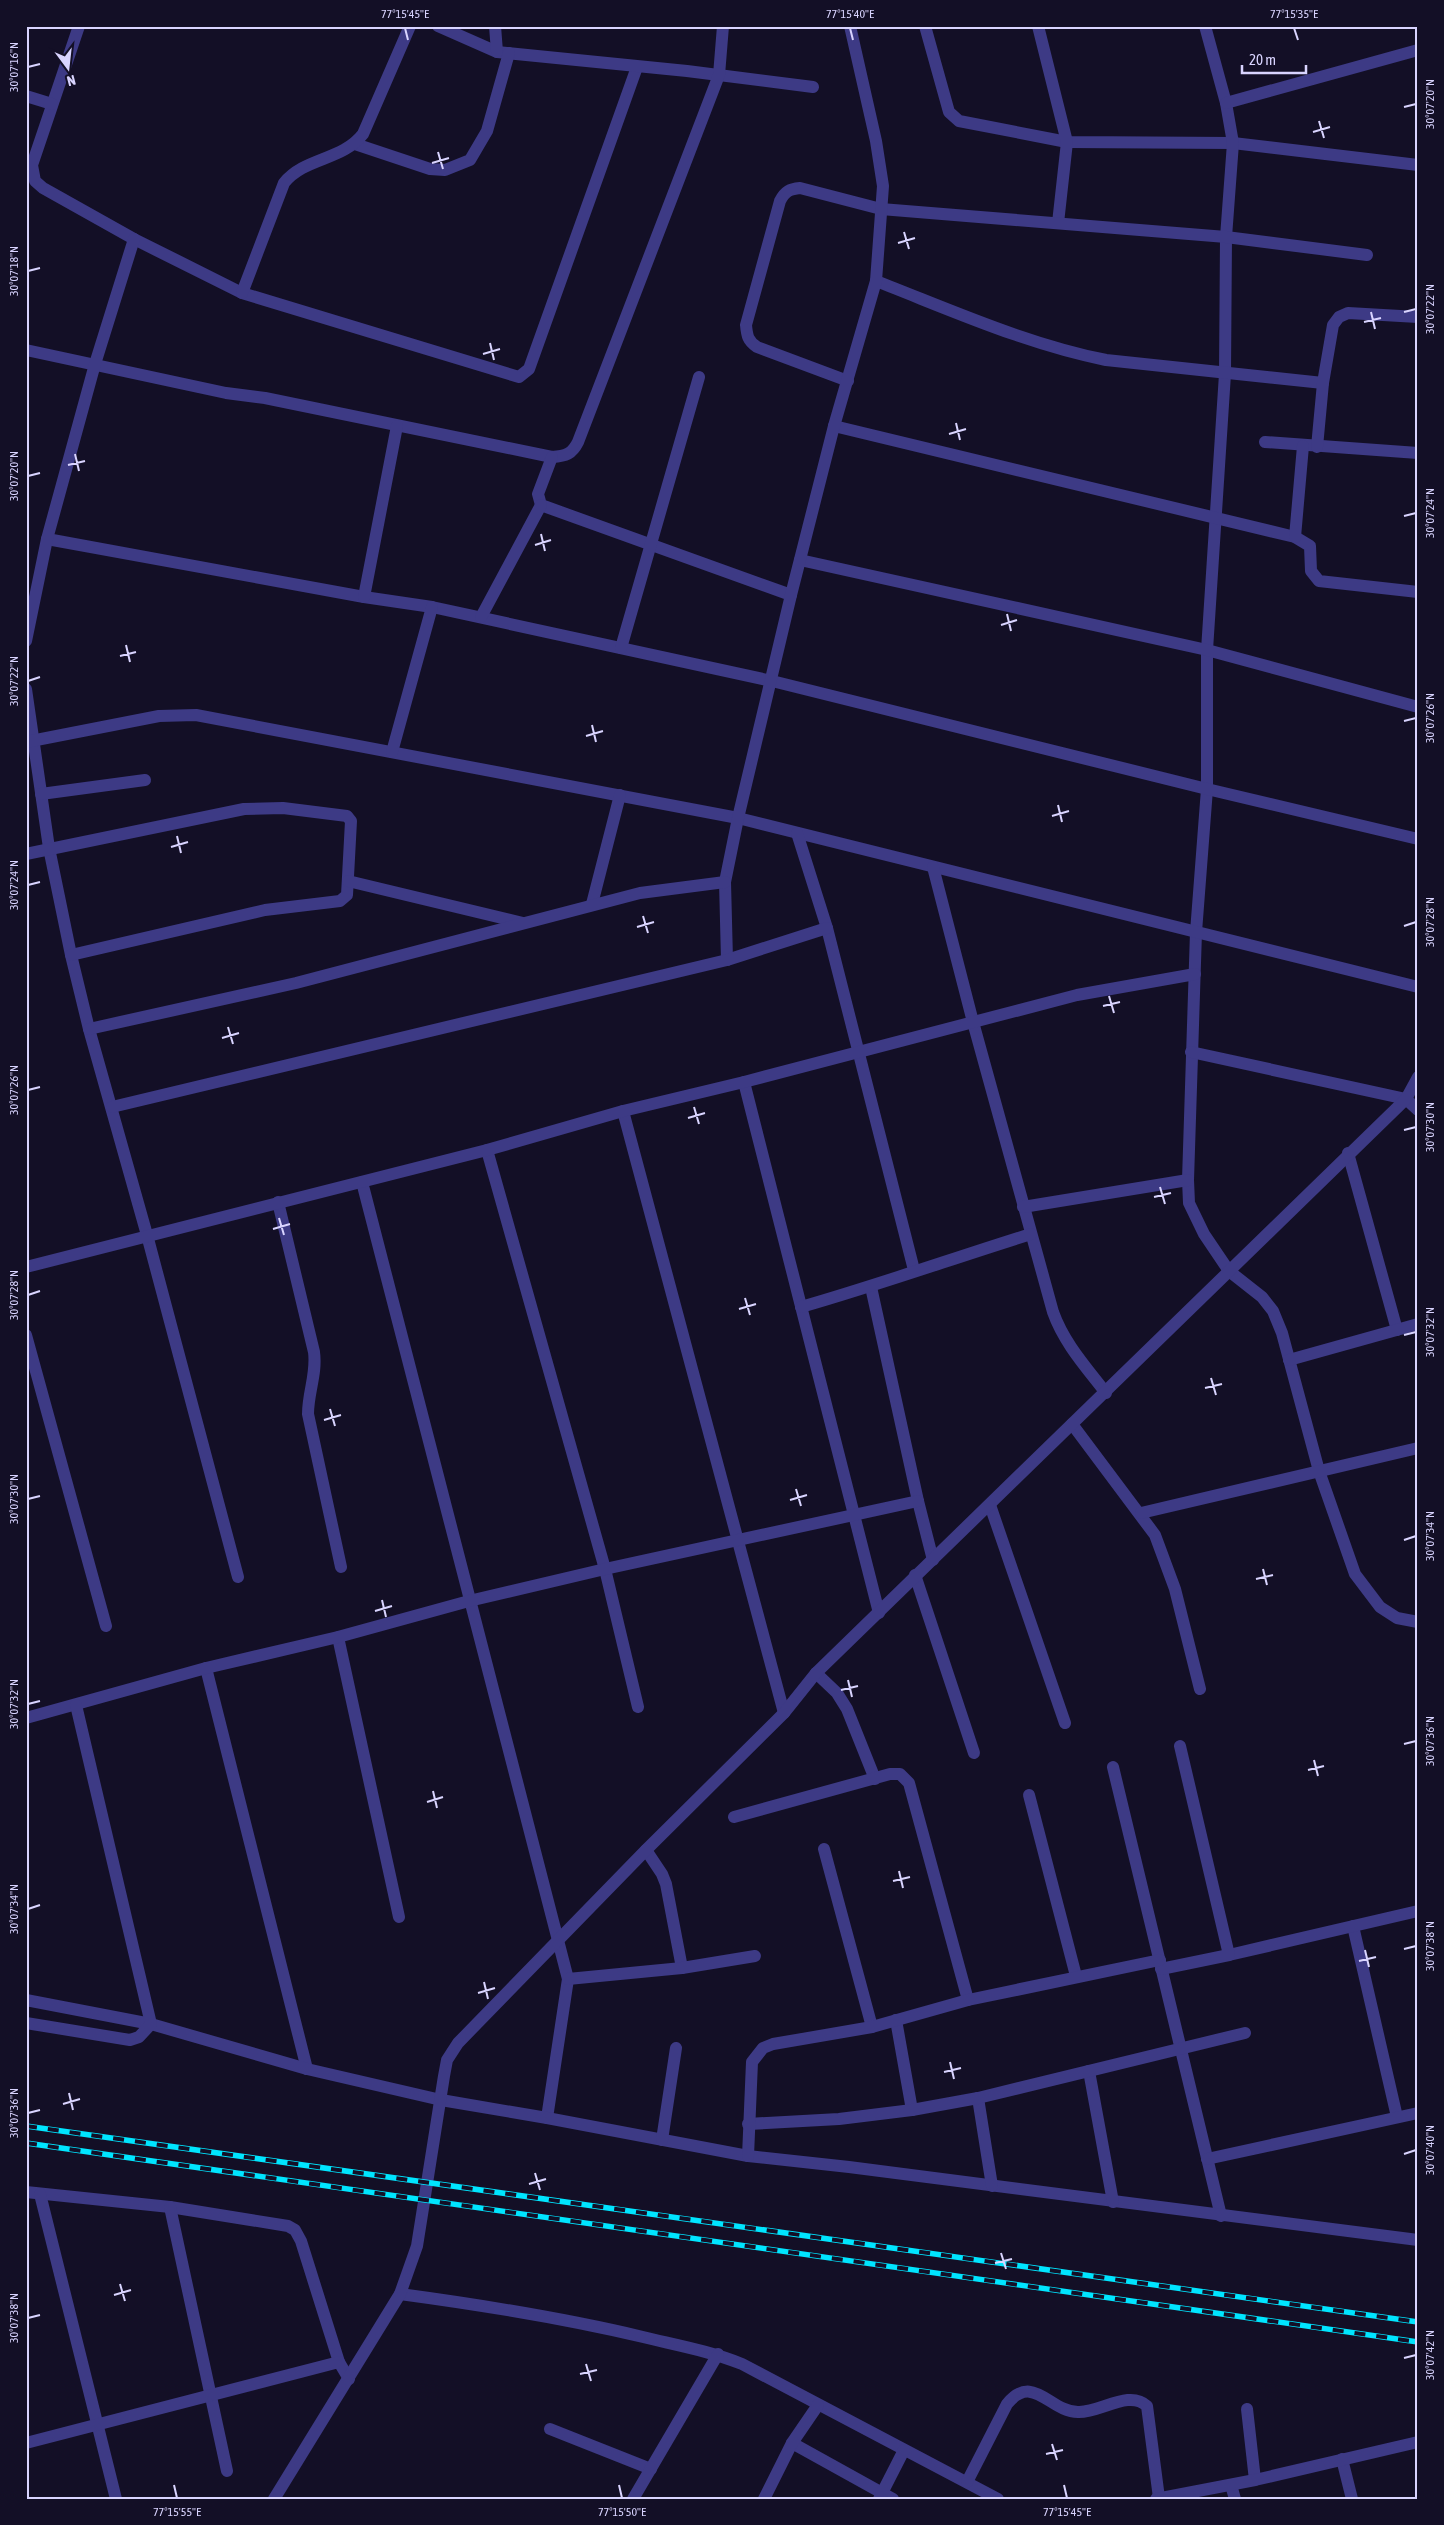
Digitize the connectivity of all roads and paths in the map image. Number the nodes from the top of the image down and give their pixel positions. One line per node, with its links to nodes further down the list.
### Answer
1 (80, 26): 17 (street)
2 (410, 26): 20 (street)
3 (438, 26): 11 (street)
4 (495, 26): 11 (street)
5 (723, 26): 13 (street)
6 (850, 26): 23 (street)
7 (925, 26): 18 (street)
8 (1038, 26): 18 (street)
9 (1205, 26): 16 (street)
10 (1418, 50): 16 (street)
11 (503, 53): 12 (street); 20 (street)
12 (637, 67): 13 (street); 29 (street)
13 (719, 75): 14 (street); 43 (street)
14 (814, 87)
15 (26, 96): 17 (street)
16 (1226, 103): 19 (street)
17 (52, 104): 22 (street)
18 (1067, 142): 19 (street); 24 (street)
19 (1233, 143): 21 (street); 25 (street)
20 (355, 144): 29 (street)
21 (1418, 165)
22 (31, 184): 26 (street)
23 (881, 209): 24 (street); 28 (street); 35 (street)
24 (1058, 223): 25 (street)
25 (1226, 237): 27 (street); 33 (street)
26 (134, 239): 29 (street); 32 (street)
27 (1367, 255)
28 (876, 282): 33 (street); 35 (street)
29 (242, 293)
30 (1418, 317): 36 (street)
31 (26, 350): 32 (street)
32 (95, 364): 37 (street); 47 (street)
33 (1225, 374): 36 (street); 45 (street)
34 (699, 377): 48 (street)
35 (848, 381): 38 (street)
36 (1323, 383): 41 (street)
37 (397, 426): 43 (street); 52 (street)
38 (834, 426): 45 (street); 49 (street)
39 (1265, 442): 40 (street)
40 (1303, 446): 41 (street); 46 (street)
41 (1317, 447): 42 (street)
42 (1418, 453)
43 (552, 457): 44 (street)
44 (542, 505): 48 (street); 54 (street)
45 (1216, 520): 46 (street); 57 (street)
46 (1295, 537): 50 (street)
47 (47, 539): 52 (street); 55 (street)
48 (651, 544): 51 (street); 56 (street)
49 (800, 560): 51 (street); 57 (street)
50 (1418, 592)
51 (791, 594): 58 (street)
52 (364, 597): 53 (street)
53 (432, 607): 54 (street); 62 (street)
54 (481, 617): 56 (street)
55 (26, 641)
56 (621, 648): 58 (street)
57 (1207, 650): 60 (street); 64 (street)
58 (772, 681): 64 (street); 67 (street)
59 (26, 689): 61 (street)
60 (1418, 708)
61 (30, 741): 62 (street); 65 (street)
62 (392, 752): 66 (street)
63 (144, 780): 65 (street)
64 (1206, 789): 69 (street); 78 (street)
65 (41, 794): 70 (street)
66 (620, 795): 67 (street); 75 (street)
67 (738, 818): 68 (street); 74 (street)
68 (798, 833): 72 (street); 77 (street)
69 (1418, 839)
70 (49, 848): 71 (street); 73 (street); 79 (street)
71 (26, 854)
72 (933, 867): 78 (street); 83 (street)
73 (348, 881): 76 (street); 79 (street)
74 (725, 882): 75 (street); 80 (street)
75 (592, 904): 76 (street)
76 (526, 924): 84 (street)
77 (827, 928): 80 (street); 85 (street)
78 (1196, 932): 81 (street); 82 (street)
79 (71, 955): 84 (street)
80 (727, 960): 90 (street)
81 (1195, 974): 83 (street); 86 (street)
82 (1418, 987)
83 (973, 1022): 85 (street); 98 (street)
84 (89, 1029): 90 (street)
85 (859, 1052): 88 (street); 102 (street)
86 (1191, 1052): 89 (street); 95 (street)
87 (1418, 1077): 89 (street)
88 (744, 1082): 92 (street); 105 (street)
89 (1406, 1099): 91 (street); 94 (street)
90 (112, 1107): 100 (street)
91 (1418, 1110)
92 (623, 1111): 93 (street); 118 (street)
93 (487, 1150): 96 (street); 121 (street)
94 (1348, 1153): 103 (street); 107 (street)
95 (1188, 1180): 98 (street); 103 (street)
96 (362, 1182): 97 (street); 124 (street)
97 (278, 1202): 100 (street); 120 (street)
98 (1023, 1207): 99 (street)
99 (1030, 1234): 102 (street); 110 (street)
100 (147, 1236): 101 (street); 123 (street)
101 (26, 1267)
102 (914, 1270): 104 (street)
103 (1229, 1271): 109 (street); 110 (street)
104 (871, 1287): 105 (street); 114 (street)
105 (801, 1307): 117 (street)
106 (1418, 1324): 107 (street)
107 (1397, 1330): 109 (street)
108 (26, 1335): 127 (street)
109 (1290, 1360): 113 (street)
110 (1106, 1394): 111 (street)
111 (1072, 1424): 115 (street); 116 (street)
112 (1418, 1448): 113 (street)
113 (1319, 1471): 116 (street); 126 (street)
114 (918, 1501): 117 (street); 119 (street)
115 (990, 1504): 119 (street); 136 (street)
116 (1141, 1513): 131 (street)
117 (854, 1514): 118 (street); 125 (street)
118 (738, 1541): 121 (street); 134 (street)
119 (933, 1560): 122 (street)
120 (341, 1567)
121 (605, 1569): 124 (street); 133 (street)
122 (915, 1575): 125 (street); 138 (street)
123 (238, 1577)
124 (469, 1601): 128 (street); 148 (street)
125 (879, 1613): 130 (street)
126 (1418, 1622)
127 (106, 1626)
128 (338, 1637): 129 (street); 146 (street)
129 (206, 1668): 132 (street); 164 (street)
130 (816, 1673): 134 (street); 140 (street)
131 (1200, 1689)
132 (76, 1705): 135 (street); 159 (street)
133 (638, 1707)
134 (784, 1713): 144 (street)
135 (26, 1718)
136 (1065, 1723)
137 (1180, 1746): 149 (street)
138 (974, 1753)
139 (1113, 1767): 151 (street)
140 (875, 1779): 142 (street); 156 (street)
141 (1029, 1795): 153 (street)
142 (734, 1816)
143 (824, 1849): 160 (street)
144 (646, 1850): 148 (street); 152 (street)
145 (1418, 1911): 147 (street)
146 (399, 1916)
147 (1353, 1926): 149 (street); 170 (street)
148 (558, 1940): 154 (street); 167 (street)
149 (1229, 1955): 151 (street)
150 (755, 1956): 152 (street)
151 (1161, 1965): 153 (street); 163 (street)
152 (682, 1968): 154 (street)
153 (1076, 1976): 156 (street)
154 (568, 1979): 171 (street)
155 (26, 2000): 159 (street)
156 (968, 2000): 157 (street)
157 (896, 2020): 160 (street); 168 (street)
158 (26, 2023): 159 (street)
159 (151, 2024): 164 (street)
160 (872, 2027): 172 (street)
161 (1245, 2033): 163 (street)
162 (676, 2048): 173 (street)
163 (1180, 2049): 165 (street); 175 (street)
164 (307, 2069): 167 (street)
165 (1089, 2071): 166 (street); 179 (street)
166 (978, 2098): 168 (street); 176 (street)
167 (441, 2100): 171 (street); 183 (street)
168 (912, 2110): 172 (street)
169 (1418, 2113): 170 (street)
170 (1397, 2117): 175 (street)
171 (547, 2118): 173 (street)
172 (748, 2124): 174 (street)
173 (662, 2140): 174 (street)
174 (748, 2156): 176 (street)
175 (1207, 2159): 181 (street)
176 (992, 2186): 179 (street)
177 (26, 2192): 178 (street)
178 (40, 2194): 180 (street); 190 (street)
179 (1113, 2202): 181 (street)
180 (170, 2207): 185 (street); 187 (street)
181 (1220, 2216): 182 (street)
182 (1418, 2240)
183 (400, 2294): 184 (street); 186 (street)
184 (718, 2354): 188 (street); 197 (street)
185 (339, 2362): 186 (street); 187 (street)
186 (349, 2379): 205 (street)
187 (210, 2396): 190 (street); 198 (street)
188 (818, 2405): 194 (street); 195 (street)
189 (1247, 2409): 199 (street)
190 (98, 2425): 193 (street); 204 (street)
191 (550, 2429): 197 (street)
192 (1418, 2442): 196 (street)
193 (26, 2443)
194 (792, 2443): 202 (street); 207 (street)
195 (904, 2450): 200 (street); 202 (street)
196 (1342, 2459): 199 (street); 210 (street)
197 (651, 2469): 206 (street)
198 (227, 2471)
199 (1255, 2480): 201 (street)
200 (967, 2482): 203 (street); 208 (street)
201 (1231, 2485): 203 (street); 209 (street)
202 (885, 2497)
203 (1158, 2498)
204 (116, 2499)
205 (274, 2499)
206 (633, 2499)
207 (764, 2499)
208 (998, 2499)
209 (1235, 2499)
210 (1352, 2499)

